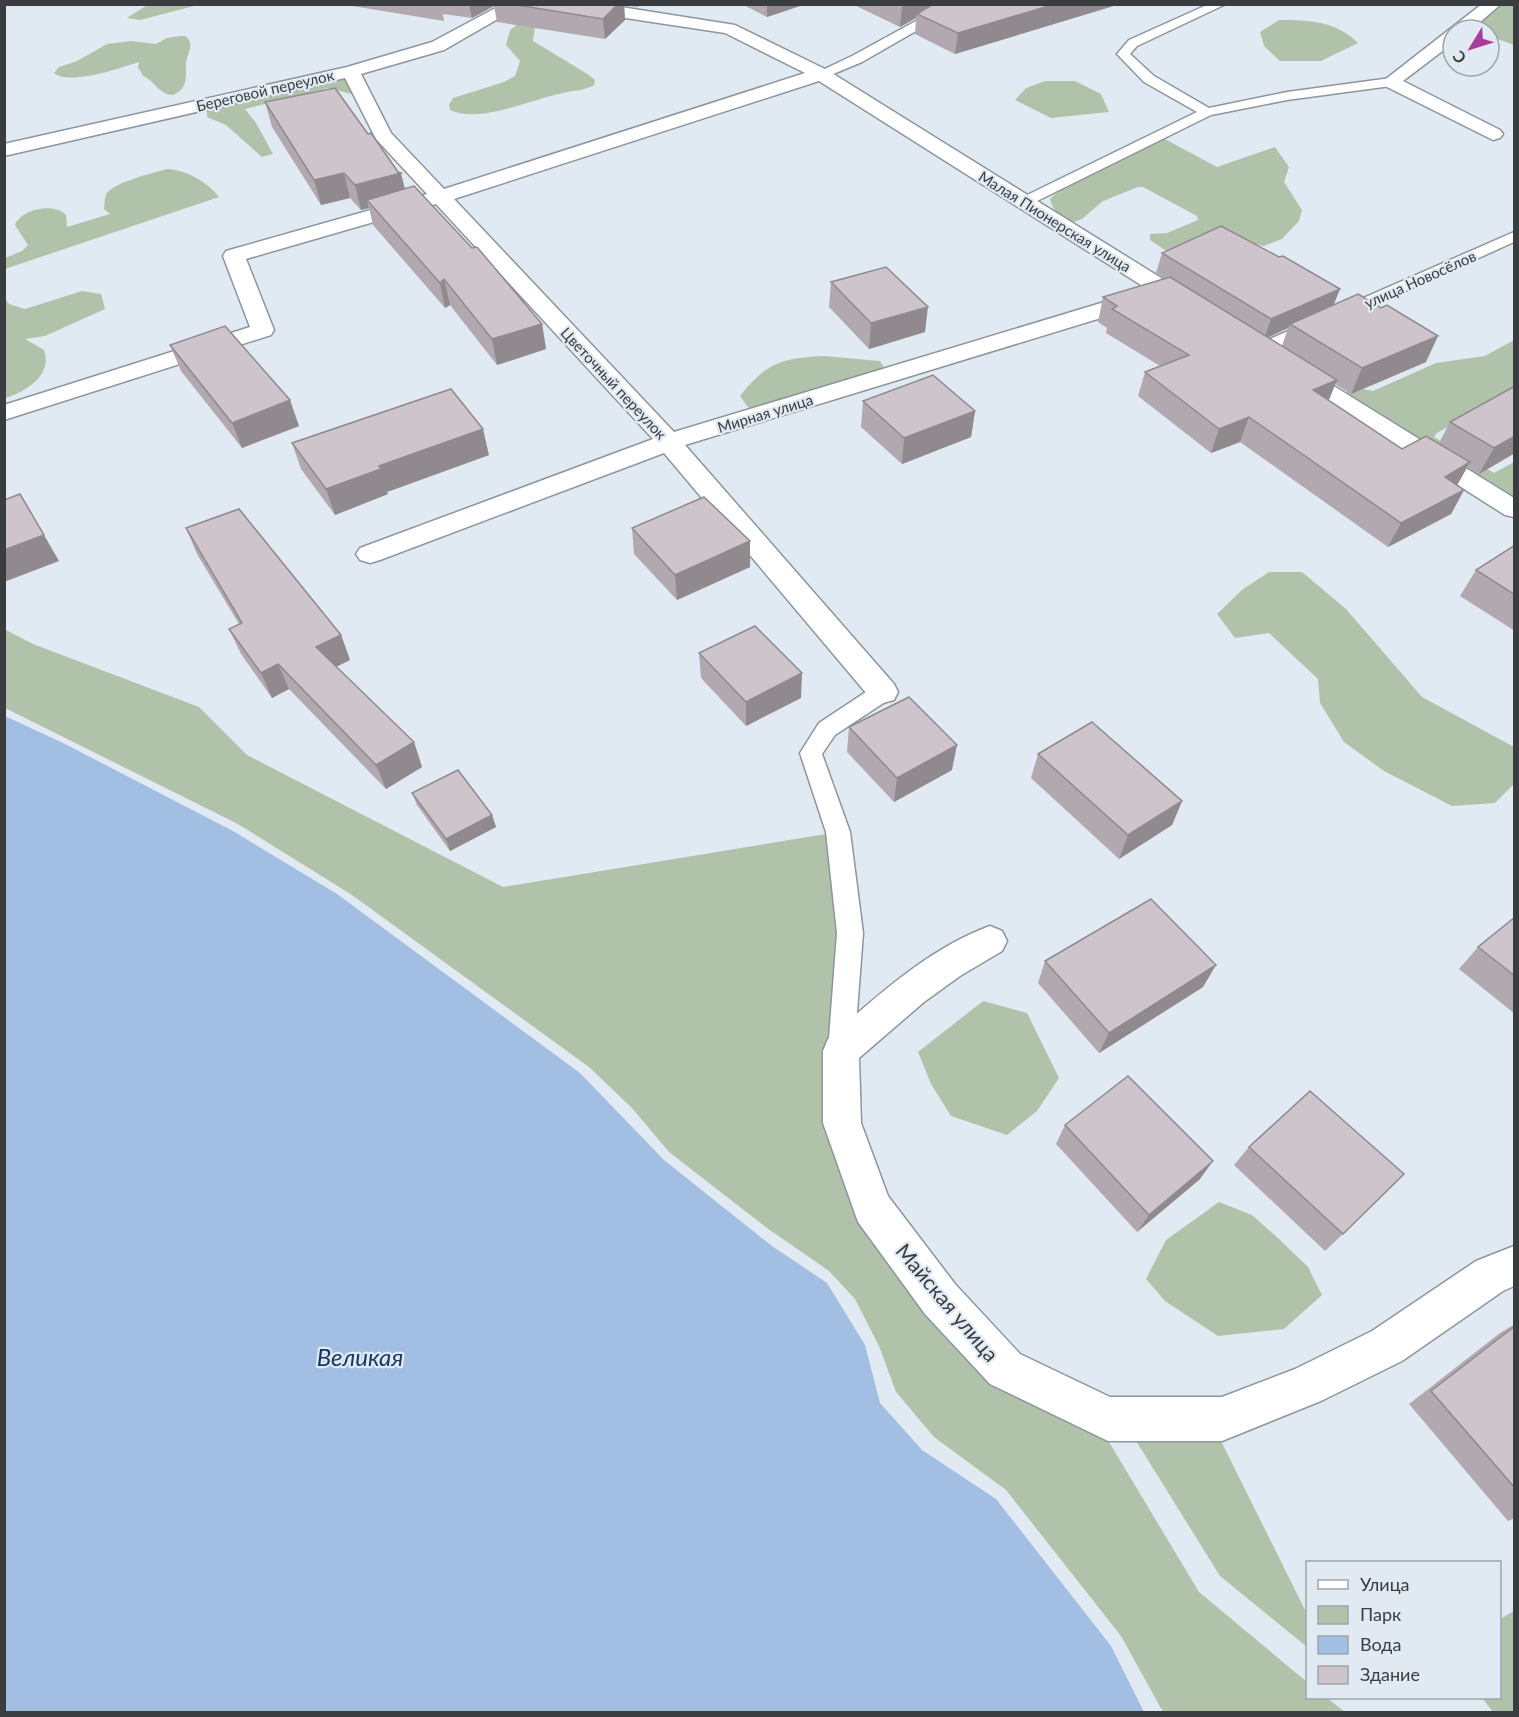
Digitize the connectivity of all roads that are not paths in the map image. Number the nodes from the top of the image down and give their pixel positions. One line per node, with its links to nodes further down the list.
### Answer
1 (516, 4): 9 (street, Береговой переулок)
2 (566, 4): 6 (street, Малая Пионерская улица)
3 (957, 4): 10 (lane)
4 (1220, 4): 12 (lane)
5 (1493, 4): 7 (street)
6 (655, 11): 10 (street, Малая Пионерская улица)
7 (1475, 18)
8 (1441, 44): 11 (street)
9 (351, 70): 14 (street, Береговой переулок); 15 (street, Цветочный переулок)
10 (821, 74): 15 (street); 16 (street, Малая Пионерская улица)
11 (1391, 82): 12 (lane); 13 (street)
12 (1207, 112): 16 (lane)
13 (1493, 134)
14 (4, 150)
15 (442, 196): 22 (street); 23 (street, Цветочный переулок)
16 (1024, 202): 18 (street, Малая Пионерская улица)
17 (1515, 237): 21 (lane, улица Новосёлов)
18 (1167, 291): 19 (street, Малая Пионерская улица); 23 (street, Мирная улица)
19 (1204, 314)
20 (1242, 338): 21 (street)
21 (1260, 350): 24 (street)
22 (4, 413)
23 (669, 442): 25 (street, Мирная улица); 26 (street, Цветочный переулок)
24 (1515, 509)
25 (370, 554)
26 (883, 692): 28 (lane)
27 (990, 941): 28 (street)
28 (842, 1051): 29 (street, Майская улица)
29 (1515, 1266)

